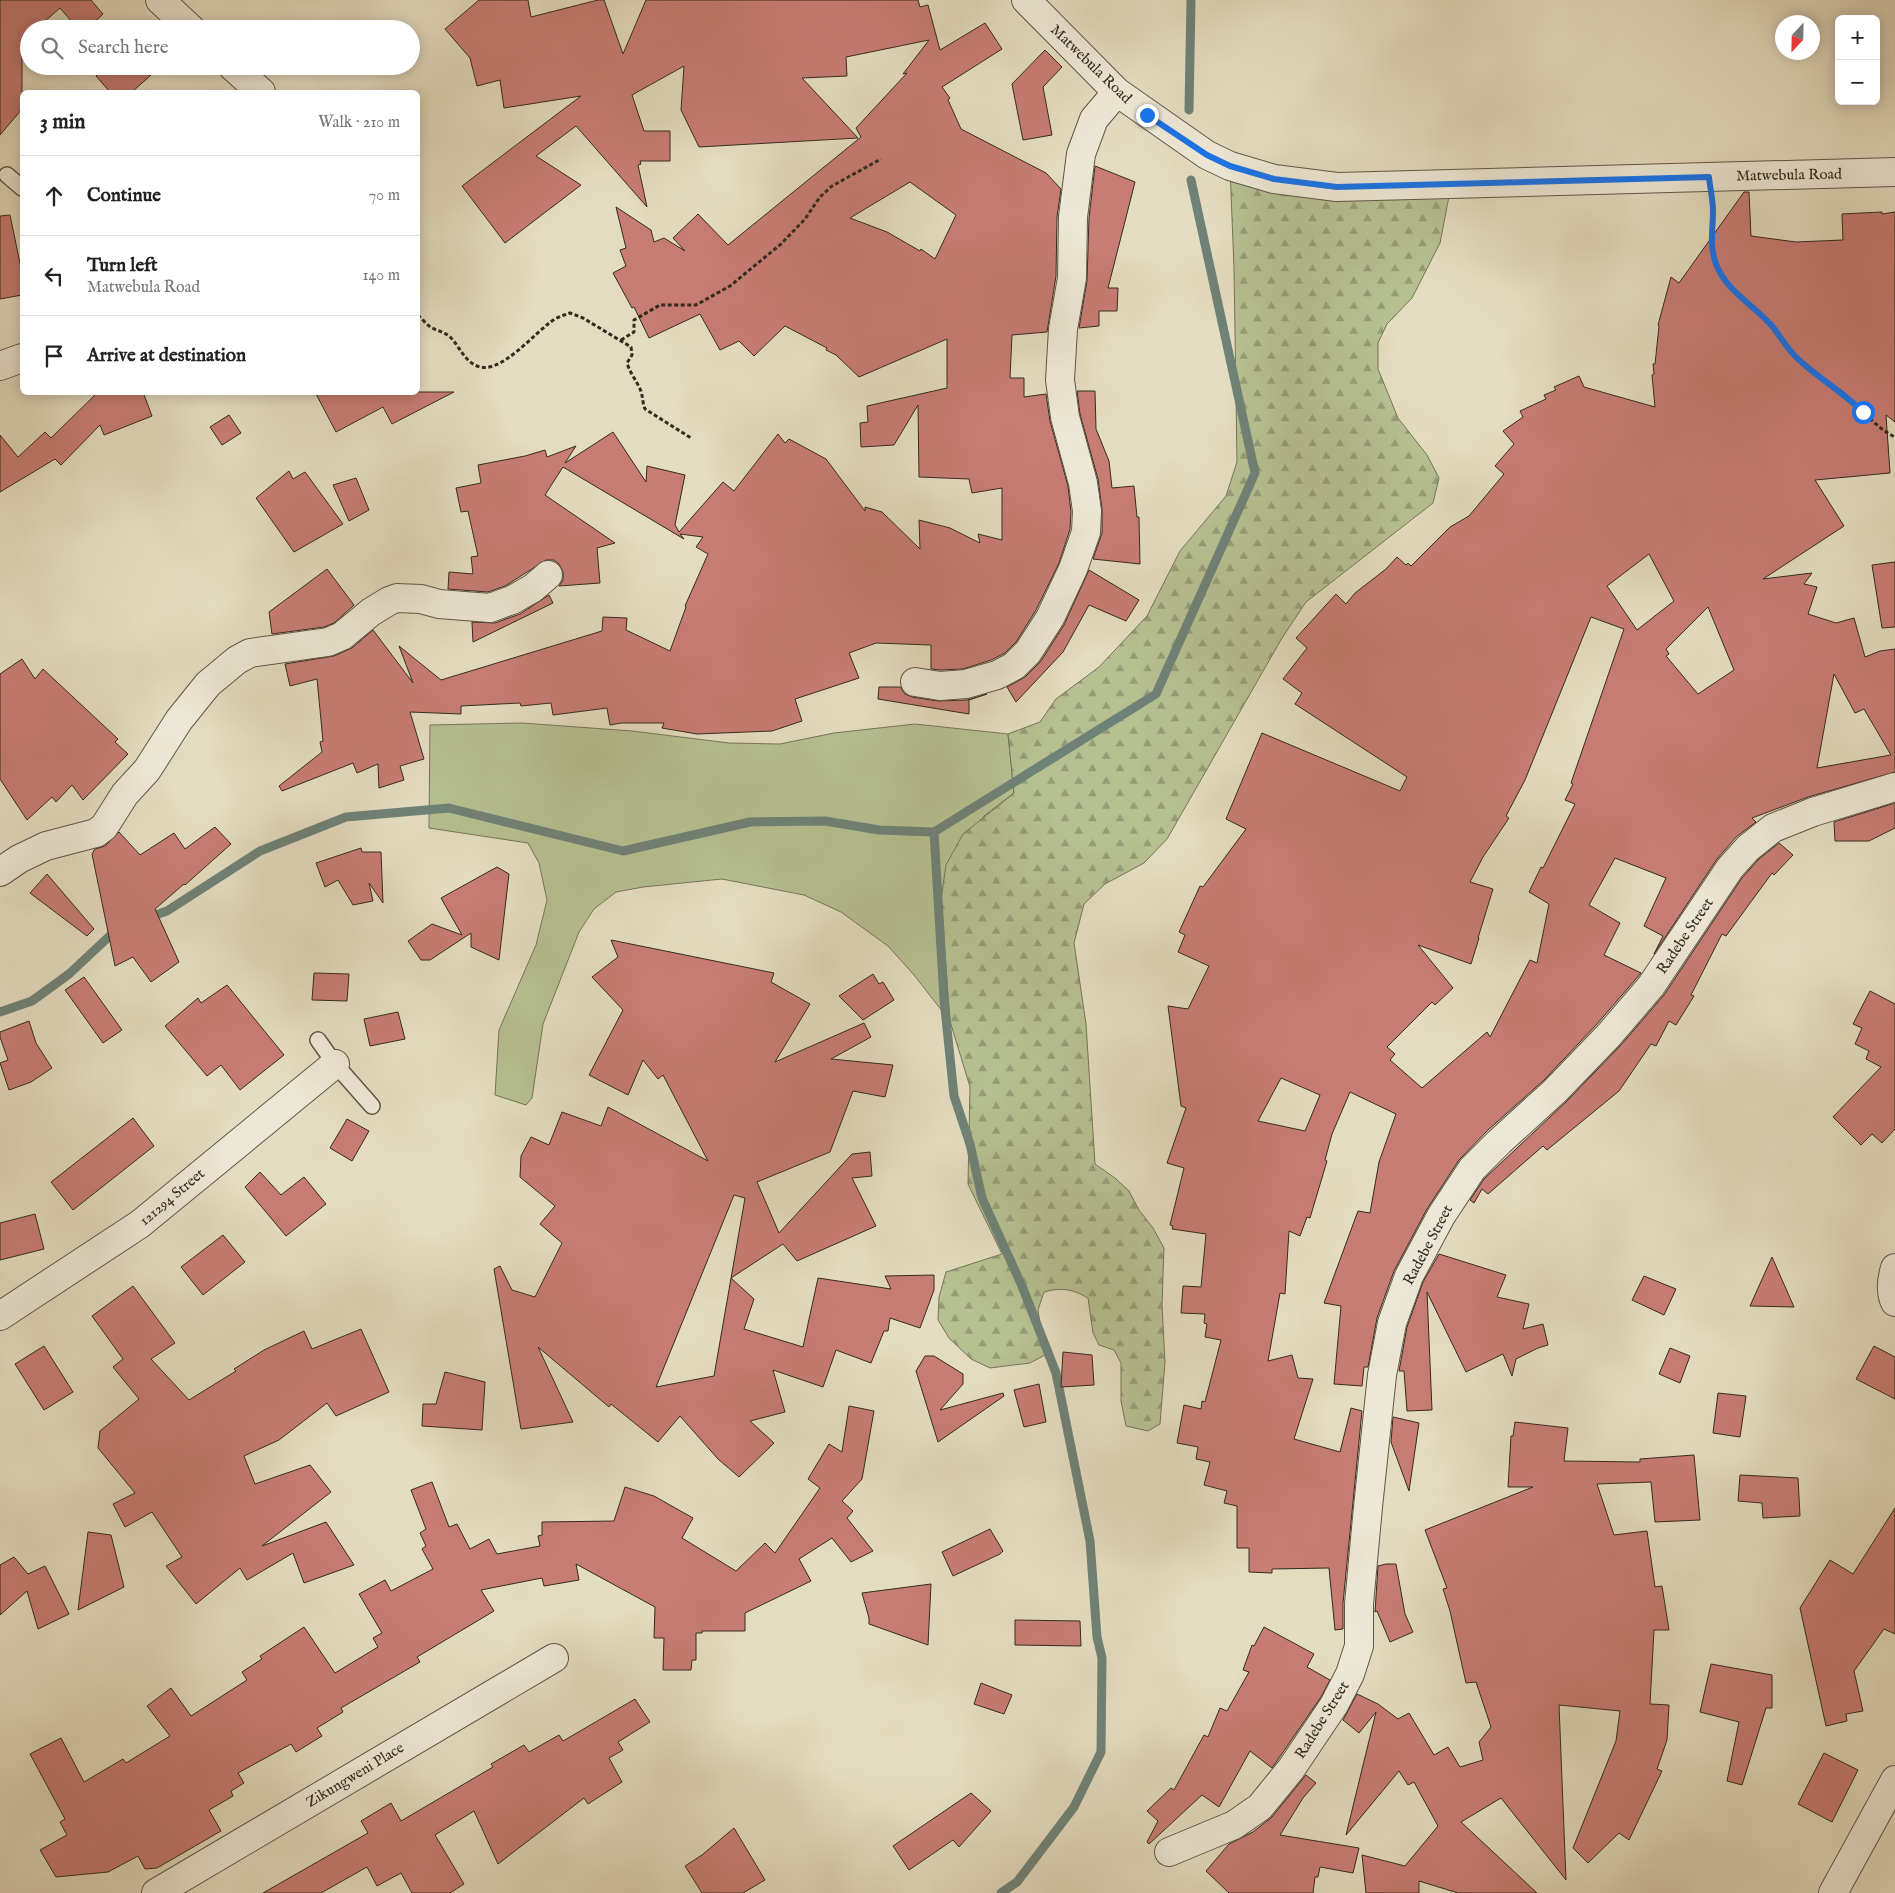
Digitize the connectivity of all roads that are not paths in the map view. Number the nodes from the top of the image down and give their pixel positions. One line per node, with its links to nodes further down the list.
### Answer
1 (160, 0): 3 (street)
2 (1026, 0): 6 (street, Matwebula Road)
3 (181, 20)
4 (242, 75): 5 (street)
5 (259, 90)
6 (1117, 92): 7 (street, Matwebula Road); 13 (street)
7 (1895, 172)
8 (6, 176): 9 (lane)
9 (20, 186)
10 (20, 359): 11 (street)
11 (0, 366)
12 (548, 575): 15 (street)
13 (915, 682)
14 (1895, 787): 24 (street, Radebe Street)
15 (0, 872)
16 (318, 1040): 17 (lane)
17 (335, 1064): 18 (lane); 21 (street, 121294 Street)
18 (372, 1106)
19 (1895, 1268): 20 (street)
20 (1895, 1302)
21 (0, 1316)
22 (554, 1658): 25 (street, Zikungweni Place)
23 (1895, 1780): 26 (street)
24 (1169, 1852)
25 (156, 1893)
26 (1833, 1893)

